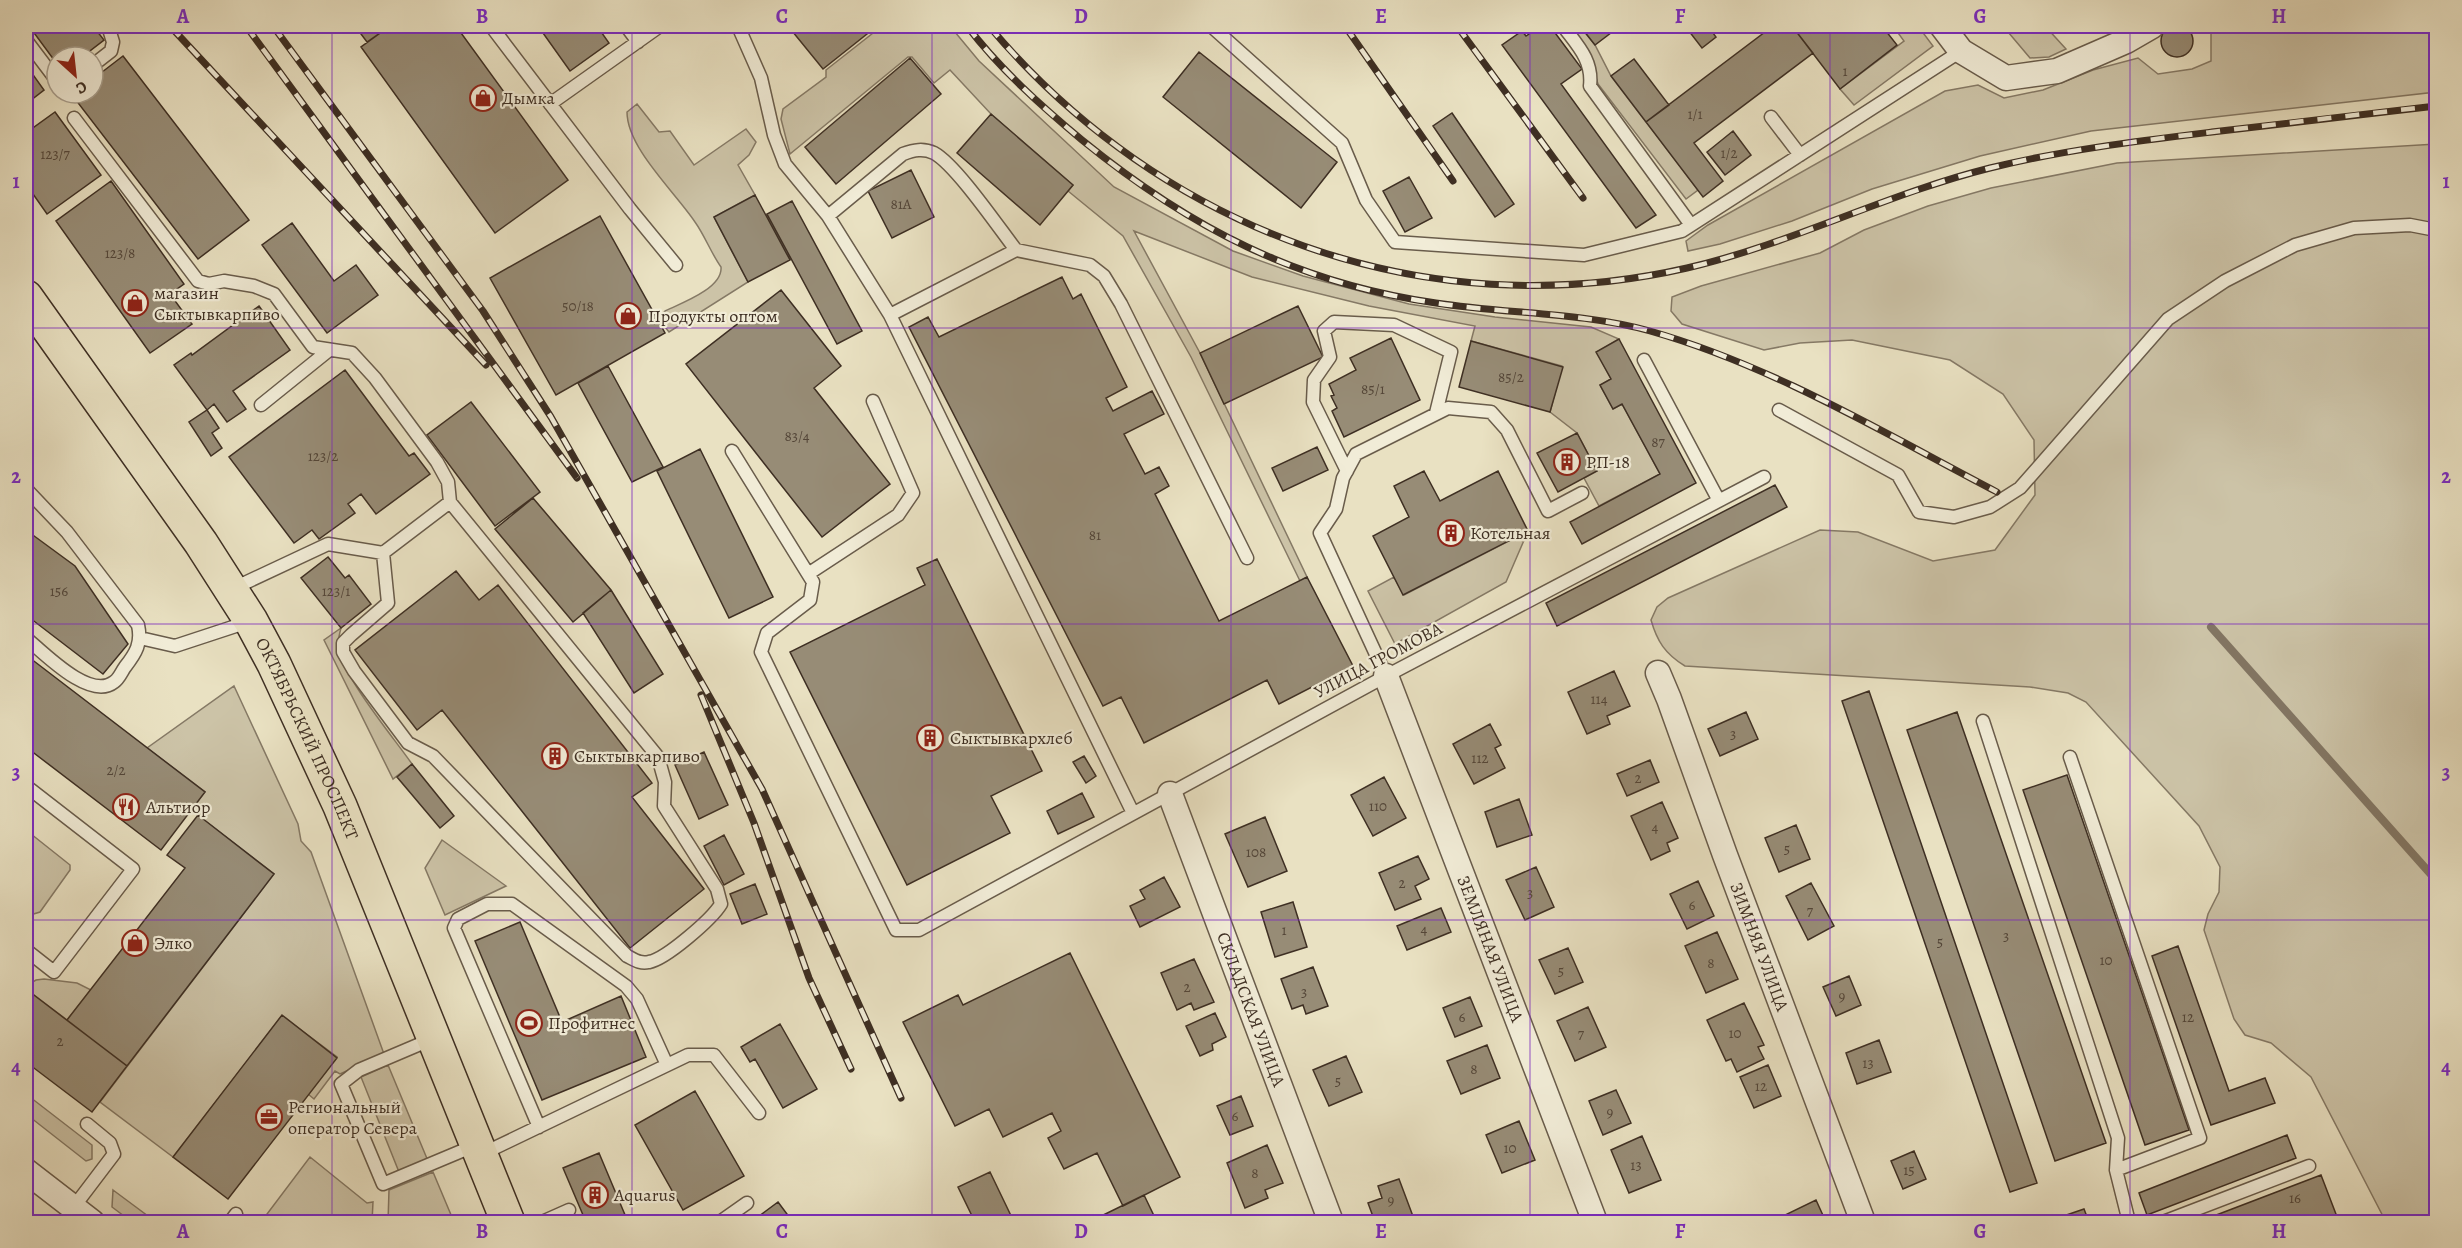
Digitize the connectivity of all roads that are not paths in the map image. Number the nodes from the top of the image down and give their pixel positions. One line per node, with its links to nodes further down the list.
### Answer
1 (108, 26): 13 (lane)
2 (491, 26): 15 (lane)
3 (626, 26): 11 (lane)
4 (660, 26): 11 (lane)
5 (738, 26): 19 (lane)
6 (1211, 26): 20 (lane)
7 (1563, 26): 20 (lane)
8 (1942, 26): 12 (street)
9 (2152, 26): 12 (street)
10 (26, 40): 14 (lane)
11 (638, 42): 15 (lane)
12 (1961, 51): 18 (lane)
13 (105, 56)
14 (45, 65)
15 (550, 104): 23 (lane)
16 (1771, 117): 18 (lane)
17 (74, 118): 26 (lane)
18 (1800, 155): 20 (lane)
19 (828, 216): 22 (lane); 25 (lane)
20 (1691, 225)
21 (2436, 230): 30 (lane)
22 (1017, 250): 25 (lane); 40 (lane)
23 (676, 265)
24 (26, 297): 42 (main road, ОКТЯБРЬСКИЙ ПРОСПЕКТ)
25 (890, 315): 52 (lane)
26 (328, 351): 29 (lane); 38 (lane)
27 (1644, 360): 37 (lane)
28 (873, 401): 41 (lane)
29 (261, 405)
30 (1779, 410)
31 (1436, 413): 33 (lane); 33 (lane); 36 (lane)
32 (732, 451): 41 (lane)
33 (1347, 471): 47 (lane)
34 (1764, 477): 37 (lane, УЛИЦА ГРОМОВА)
35 (26, 489): 45 (lane)
36 (1582, 493)
37 (1718, 499): 47 (lane, УЛИЦА ГРОМОВА)
38 (450, 502): 39 (lane); 39 (lane)
39 (383, 553): 42 (lane)
40 (1247, 558)
41 (808, 574): 52 (lane, УЛИЦА ГРОМОВА)
42 (231, 590): 43 (main road, ОКТЯБРЬСКИЙ ПРОСПЕКТ)
43 (251, 621): 45 (lane); 54 (main road, ОКТЯБРЬСКИЙ ПРОСПЕКТ)
44 (26, 638): 45 (lane)
45 (141, 638)
46 (1658, 673): 71 (street, ЗИМНЯЯ УЛИЦА)
47 (1386, 676): 51 (lane, УЛИЦА ГРОМОВА); 70 (street, ЗЕМЛЯНАЯ УЛИЦА)
48 (1983, 721): 61 (lane)
49 (2070, 757): 61 (lane)
50 (26, 786): 53 (lane)
51 (1170, 794): 52 (lane, УЛИЦА ГРОМОВА); 69 (street, СКЛАДСКАЯ УЛИЦА)
52 (1133, 813)
53 (26, 950)
54 (433, 1038): 59 (main road, ОКТЯБРЬСКИЙ ПРОСПЕКТ); 59 (lane)
55 (667, 1065): 56 (lane); 58 (lane); 58 (lane)
56 (759, 1113)
57 (87, 1124): 65 (lane)
58 (539, 1127): 59 (lane)
59 (478, 1150): 66 (main road, ОКТЯБРЬСКИЙ ПРОСПЕКТ)
60 (2309, 1166): 73 (lane)
61 (2116, 1170): 72 (lane)
62 (26, 1171): 65 (street)
63 (747, 1203): 68 (lane)
64 (569, 1210): 67 (lane)
65 (83, 1215)
66 (508, 1222)
67 (542, 1222)
68 (720, 1222)
69 (1331, 1222)
70 (1595, 1222)
71 (1863, 1222)
72 (2129, 1222)
73 (2163, 1222)

